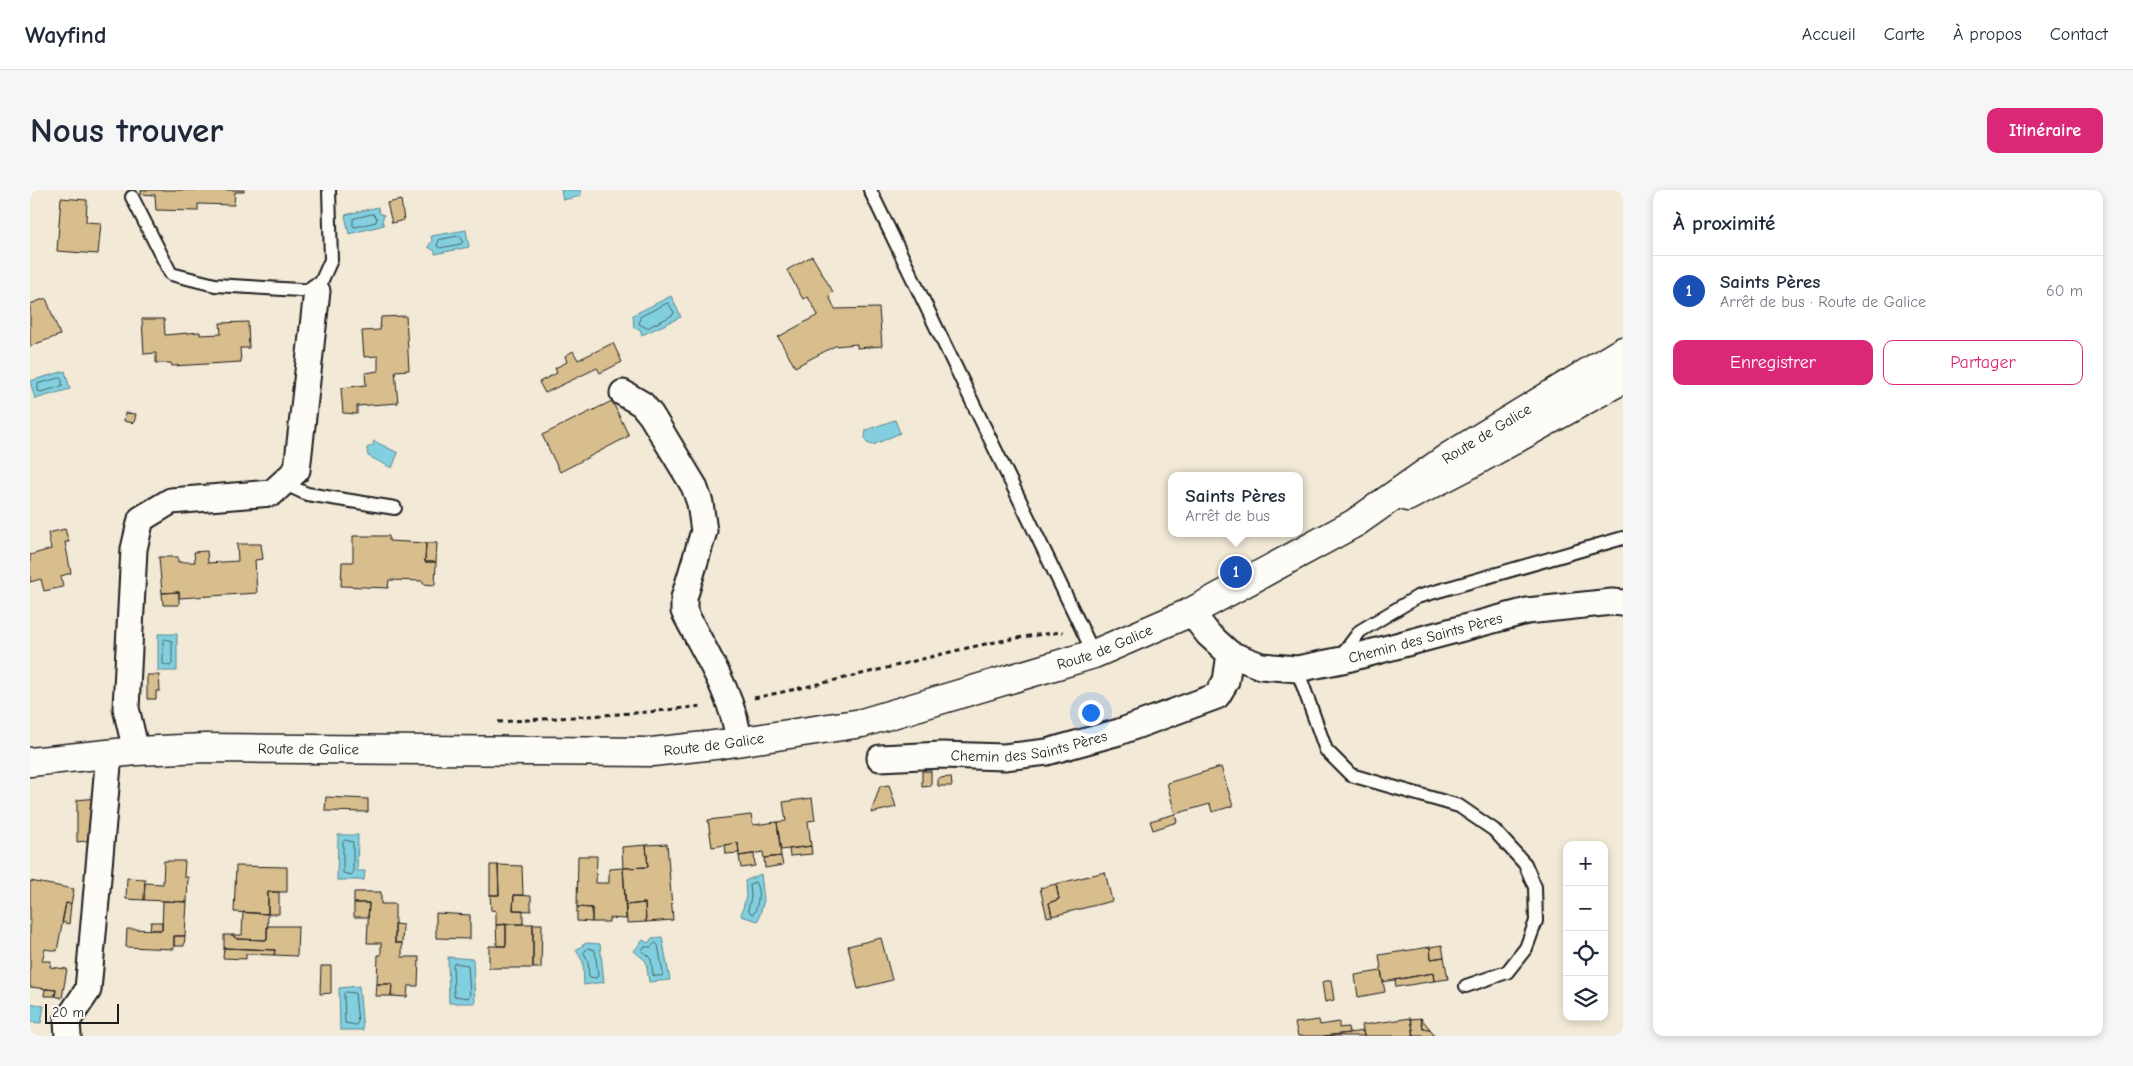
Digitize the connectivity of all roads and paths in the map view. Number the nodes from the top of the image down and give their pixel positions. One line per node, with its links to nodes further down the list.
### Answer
1 (329, 190): 4 (lane)
2 (870, 190): 14 (lane)
3 (132, 197): 4 (lane)
4 (317, 291): 8 (street)
5 (1623, 352): 10 (main road, Route de Galice)
6 (1623, 379): 10 (main road, Route de Galice)
7 (623, 394): 19 (street)
8 (283, 483): 9 (lane); 22 (street)
9 (395, 508)
10 (1355, 523): 13 (main road, Route de Galice)
11 (1623, 538): 17 (lane)
12 (1623, 603): 17 (street, Chemin des Saints Pères)
13 (1191, 612): 15 (main road, Route de Galice); 16 (street, Chemin des Saints Pères)
14 (1082, 630): 15 (lane); 19 (path)
15 (1094, 654): 21 (main road, Route de Galice)
16 (1230, 654): 18 (street, Chemin des Saints Pères); 24 (street, Chemin des Saints Pères)
17 (1337, 661): 18 (street, Chemin des Saints Pères)
18 (1297, 669): 26 (lane)
19 (730, 703): 20 (path); 21 (street)
20 (495, 722)
21 (739, 742): 22 (main road, Route de Galice)
22 (136, 751): 23 (main road, Route de Galice)
23 (109, 754): 25 (main road, Route de Galice); 27 (street)
24 (880, 758)
25 (30, 762)
26 (1466, 986)
27 (68, 1036)

